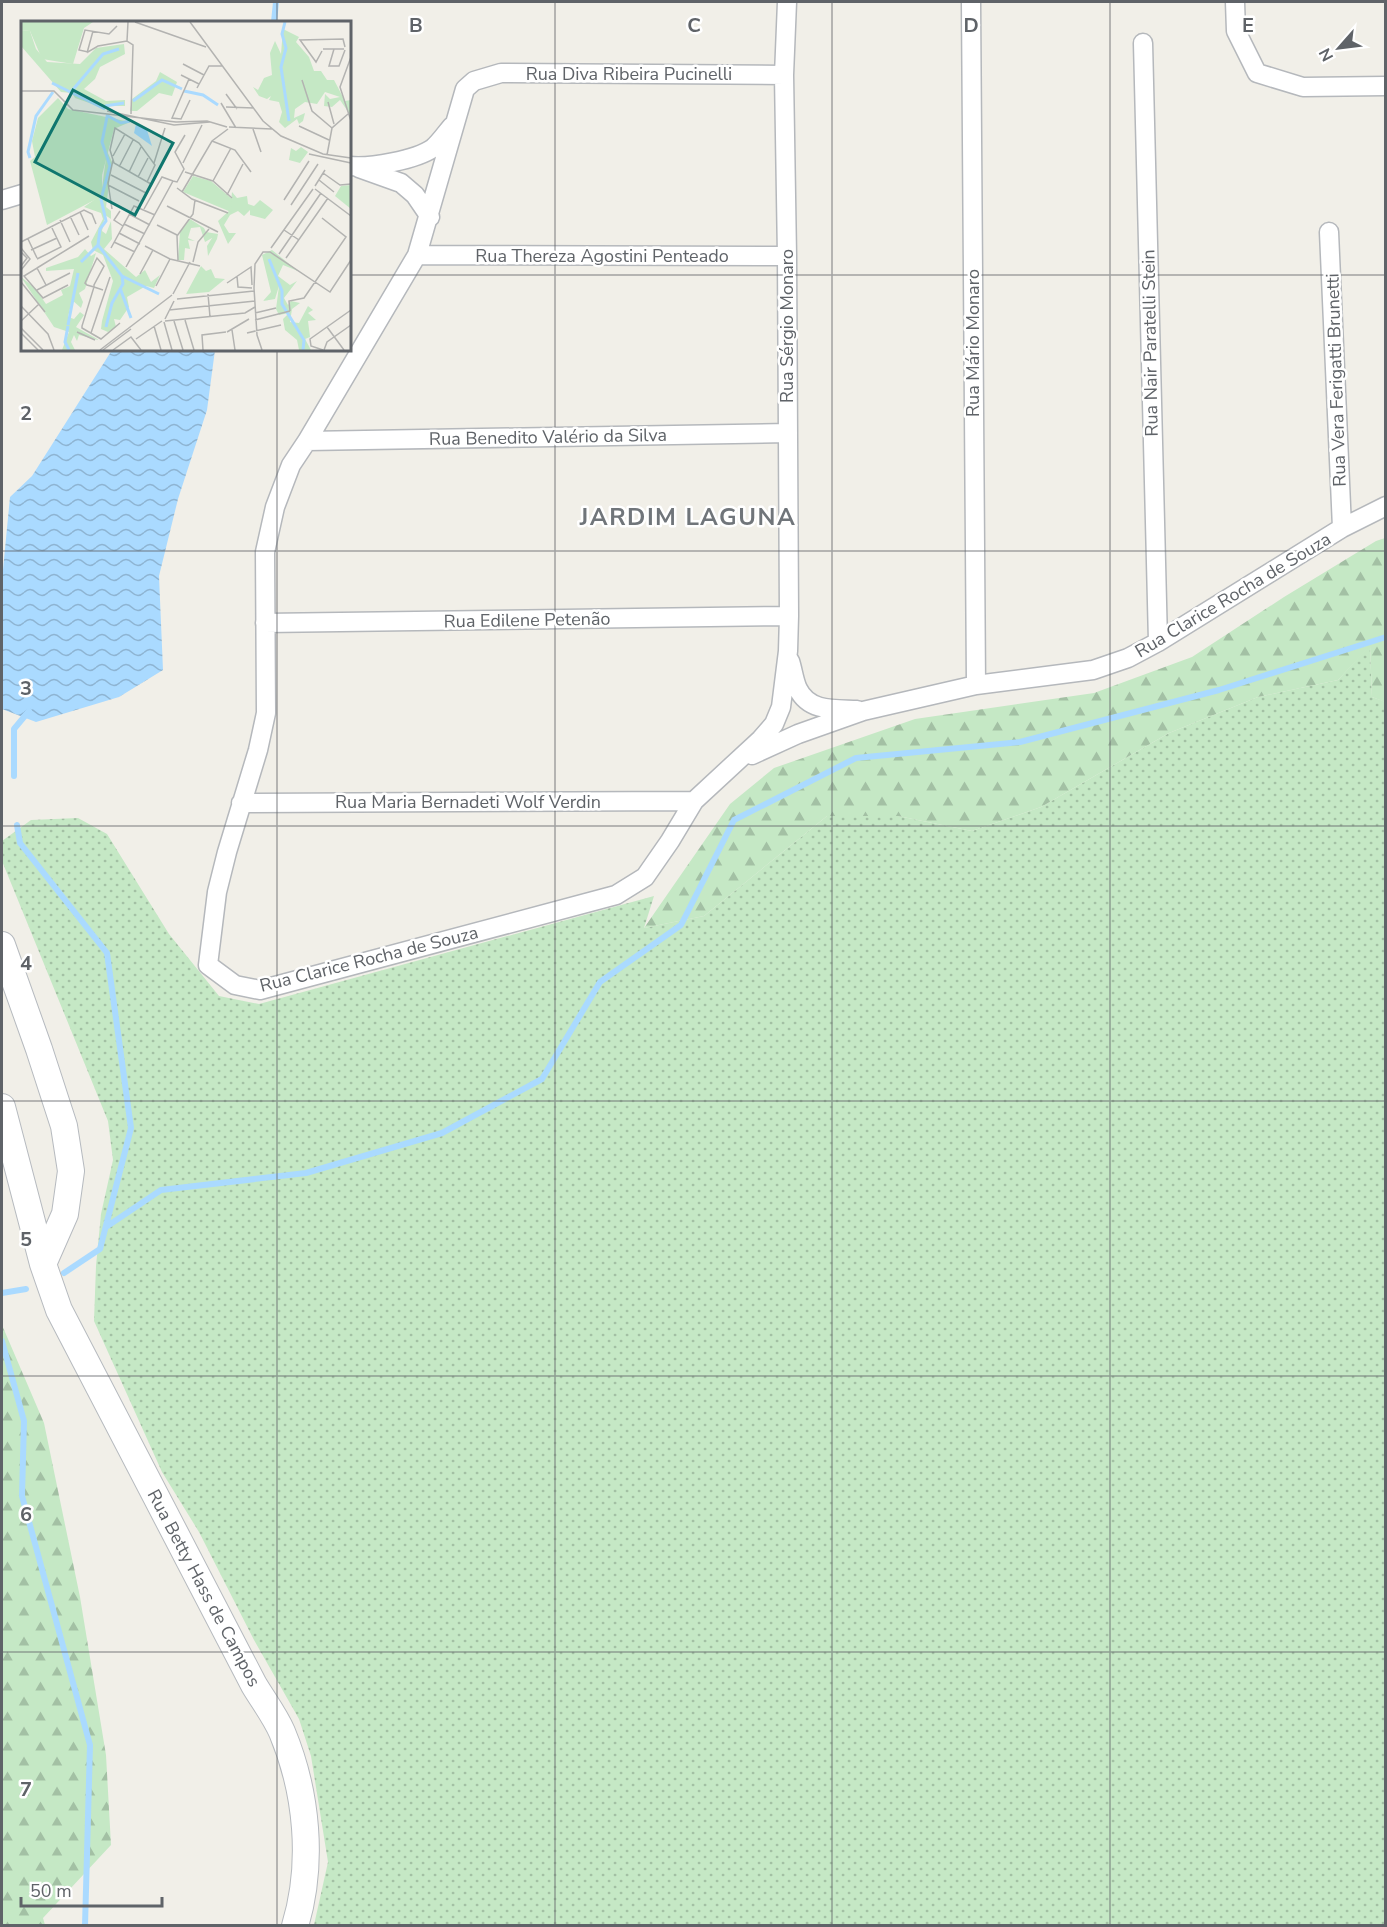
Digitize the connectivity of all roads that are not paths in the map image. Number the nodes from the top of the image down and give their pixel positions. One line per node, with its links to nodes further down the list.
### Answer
1 (787, 2): 5 (street, Rua Sérgio Monaro)
2 (971, 2): 24 (street, Rua Mário Monaro)
3 (1235, 2): 7 (street)
4 (1143, 43): 22 (street, Rua Nair Paratelli Stein)
5 (784, 75): 6 (street, Rua Diva Ribeira Pucinelli); 15 (street, Rua Sérgio Monaro)
6 (474, 81): 8 (street, Rua Clarice Rocha de Souza)
7 (1386, 86)
8 (456, 122): 9 (street); 12 (street, Rua Clarice Rocha de Souza)
9 (352, 166): 12 (street)
10 (21, 194): 11 (street)
11 (2, 200)
12 (429, 217): 14 (street, Rua Clarice Rocha de Souza)
13 (1329, 232): 19 (street, Rua Vera Ferigatti Brunetti)
14 (417, 255): 15 (street, Rua Thereza Agostini Penteado); 17 (street, Rua Clarice Rocha de Souza)
15 (787, 256): 16 (street, Rua Sérgio Monaro)
16 (788, 433): 17 (street, Rua Benedito Valério da Silva); 20 (street, Rua Sérgio Monaro)
17 (307, 441): 21 (street, Rua Clarice Rocha de Souza)
18 (1386, 506): 19 (street, Rua Clarice Rocha de Souza)
19 (1342, 528): 22 (street, Rua Clarice Rocha de Souza)
20 (789, 616): 21 (street, Rua Edilene Petenão); 23 (street, Rua Sérgio Monaro)
21 (265, 623): 28 (street, Rua Clarice Rocha de Souza)
22 (1158, 642): 24 (street, Rua Clarice Rocha de Souza)
23 (788, 651): 25 (street, Rua Clarice Rocha de Souza); 26 (street, Rua Clarice Rocha de Souza)
24 (976, 685): 25 (street, Rua Clarice Rocha de Souza)
25 (863, 711): 26 (street, Rua Clarice Rocha de Souza)
26 (729, 767): 27 (street, Rua Clarice Rocha de Souza)
27 (694, 801): 28 (street, Rua Maria Bernadeti Wolf Verdin); 28 (street, Rua Clarice Rocha de Souza)
28 (241, 803)
29 (2, 945): 31 (street)
30 (2, 1107): 31 (street, Rua Betty Hass de Campos)
31 (43, 1264): 32 (street, Rua Betty Hass de Campos)
32 (295, 1926)

